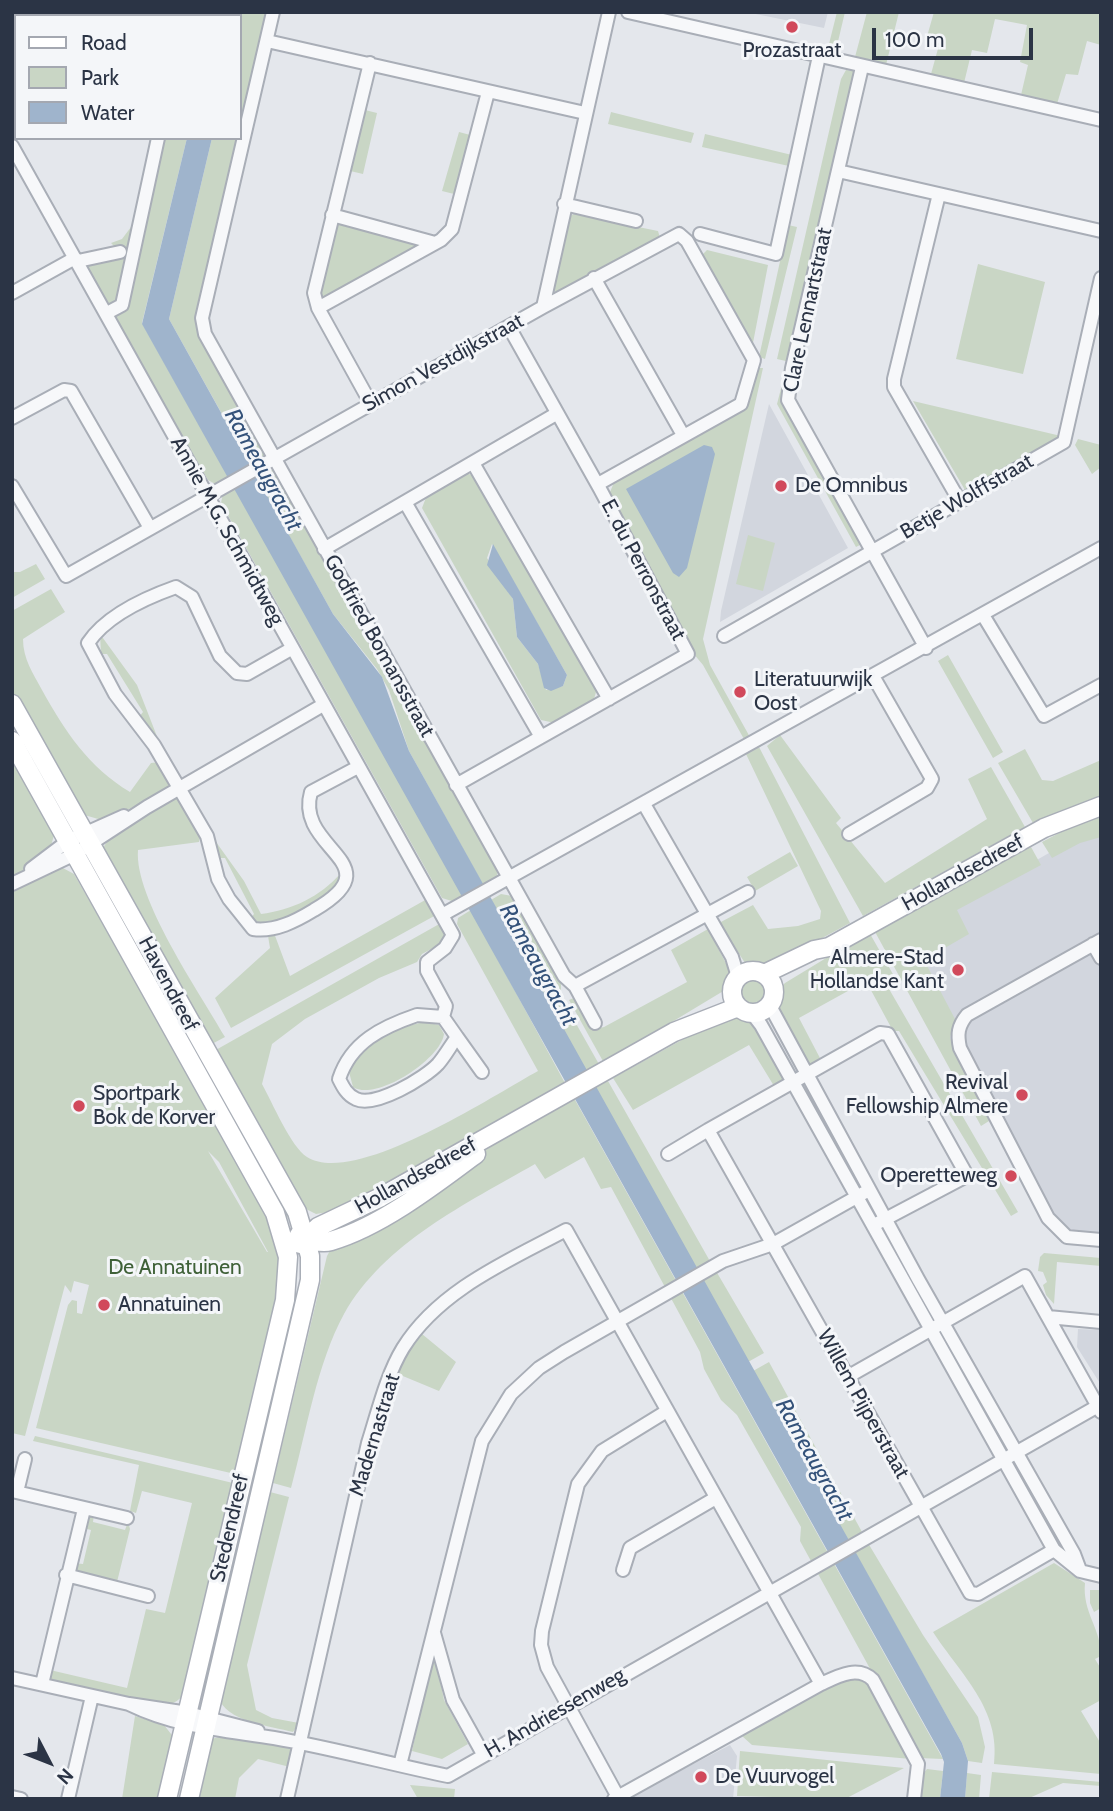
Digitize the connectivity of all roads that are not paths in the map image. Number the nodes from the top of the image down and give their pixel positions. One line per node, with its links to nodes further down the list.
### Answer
1 (273, 12): 4 (street, Godfried Bomansstraat)
2 (609, 12): 9 (street)
3 (628, 12): 5 (street)
4 (267, 41): 6 (street); 34 (street, Godfried Bomansstraat)
5 (819, 56): 7 (street); 19 (street)
6 (370, 63): 8 (street); 16 (street)
7 (862, 67): 10 (street); 13 (street, Clare Lennartstraat)
8 (488, 92): 9 (street); 20 (street)
9 (585, 113): 15 (street)
10 (1101, 120)
11 (158, 140): 28 (street)
12 (12, 146): 22 (street, Annie M.G. Schmidtweg)
13 (838, 171): 14 (street); 44 (street, Clare Lennartstraat)
14 (939, 194): 18 (street); 39 (street)
15 (564, 204): 17 (street); 26 (street)
16 (332, 215): 20 (street); 27 (street)
17 (636, 221)
18 (1101, 231)
19 (700, 234)
20 (435, 243): 27 (street)
21 (120, 252): 22 (street)
22 (76, 259): 25 (street); 28 (street, Annie M.G. Schmidtweg)
23 (594, 278): 26 (street, Simon Vestdijkstraat); 33 (street); 33 (street, Simon Vestdijkstraat)
24 (1101, 278): 39 (street, Betje Wolffstraat)
25 (12, 293)
26 (543, 307): 29 (street, Simon Vestdijkstraat)
27 (318, 308): 30 (street)
28 (107, 313): 38 (street, Annie M.G. Schmidtweg)
29 (509, 327): 30 (street, Simon Vestdijkstraat); 31 (street, E. du Perronstraat)
30 (371, 404): 34 (street, Simon Vestdijkstraat)
31 (556, 414): 35 (street); 36 (street, E. du Perronstraat)
32 (12, 418): 41 (street)
33 (683, 435): 36 (street)
34 (275, 457): 38 (street, Simon Vestdijkstraat); 42 (street, Godfried Bomansstraat)
35 (473, 463): 40 (street); 51 (street)
36 (598, 484): 51 (street, E. du Perronstraat)
37 (12, 486): 41 (street, Simon Vestdijkstraat)
38 (209, 496): 41 (street, Simon Vestdijkstraat); 48 (street, Annie M.G. Schmidtweg)
39 (959, 500): 44 (street, Betje Wolffstraat)
40 (404, 502): 42 (street); 54 (street)
41 (150, 528)
42 (324, 548): 57 (street, Godfried Bomansstraat)
43 (1101, 548): 45 (street)
44 (872, 551): 46 (street, Betje Wolffstraat); 47 (street, Clare Lennartstraat)
45 (983, 615): 47 (street); 50 (street)
46 (724, 636)
47 (926, 648): 49 (street)
48 (291, 649): 53 (street, Annie M.G. Schmidtweg); 58 (street)
49 (873, 676): 59 (street); 61 (street)
50 (1101, 685)
51 (609, 699): 54 (street, E. du Perronstraat)
52 (12, 704): 62 (main road, Havendreef)
53 (323, 705): 56 (street, Annie M.G. Schmidtweg); 58 (street)
54 (541, 737): 57 (street, E. du Perronstraat)
55 (12, 741): 63 (main road, Havendreef)
56 (358, 767): 58 (street); 68 (street, Annie M.G. Schmidtweg)
57 (456, 785): 64 (street, Godfried Bomansstraat)
58 (178, 789): 62 (street)
59 (644, 804): 64 (street); 67 (street)
60 (1101, 806): 72 (main road, Hollandsedreef)
61 (849, 834)
62 (88, 838): 63 (street); 84 (main road, Havendreef)
63 (72, 848): 65 (street); 85 (main road, Havendreef)
64 (511, 878): 68 (street); 71 (street, Godfried Bomansstraat)
65 (12, 883)
66 (748, 892): 67 (street)
67 (707, 914): 71 (street); 72 (street)
68 (442, 915): 73 (street)
69 (1097, 942): 70 (street); 90 (street)
70 (1101, 958)
71 (575, 986): 74 (street, Godfried Bomansstraat)
72 (751, 991): 77 (street); 78 (street); 80 (main road, Hollandsedreef)
73 (443, 1017): 75 (street); 75 (street)
74 (595, 1023)
75 (457, 1037): 76 (street)
76 (482, 1072)
77 (806, 1076): 78 (street); 82 (street); 87 (street)
78 (794, 1083): 79 (street); 83 (street)
79 (708, 1130): 81 (street); 92 (street, Willem Pijperstraat)
80 (500, 1132): 86 (main road, Hollandsedreef); 91 (main road, Hollandsedreef)
81 (668, 1154)
82 (869, 1190): 83 (street); 87 (street)
83 (856, 1197): 88 (street); 92 (street)
84 (297, 1212): 86 (main road); 89 (main road, Havendreef)
85 (277, 1218): 89 (main road); 93 (main road, Stedendreef)
86 (333, 1219): 89 (main road)
87 (887, 1219): 88 (street); 98 (street)
88 (874, 1225): 99 (street)
89 (306, 1238): 91 (main road); 93 (main road); 94 (main road, Havendreef)
90 (1101, 1240)
91 (331, 1241): 94 (main road)
92 (773, 1244): 97 (street); 100 (street, Willem Pijperstraat)
93 (288, 1257): 124 (main road, Stedendreef)
94 (311, 1268): 125 (main road, Stedendreef)
95 (1048, 1317): 96 (street); 98 (street); 101 (street)
96 (1101, 1322)
97 (618, 1323): 102 (street); 118 (street); 126 (street, Madernastraat)
98 (943, 1323): 99 (street); 103 (street)
99 (931, 1330): 100 (street); 105 (street)
100 (849, 1376): 108 (street, Willem Pijperstraat)
101 (1099, 1409): 103 (street)
102 (667, 1411): 107 (street); 123 (street)
103 (1017, 1453): 105 (street); 113 (street)
104 (25, 1459): 106 (street)
105 (1003, 1461): 108 (street); 111 (street)
106 (15, 1492): 109 (street)
107 (714, 1499): 112 (street); 116 (street)
108 (921, 1507): 111 (street, Willem Pijperstraat); 116 (street, H. Andriessenweg)
109 (84, 1509): 110 (street); 114 (street)
110 (127, 1518)
111 (1054, 1550): 113 (street)
112 (623, 1570)
113 (1080, 1571): 115 (street)
114 (66, 1576): 117 (street); 120 (street)
115 (1101, 1576)
116 (770, 1593): 121 (street); 123 (street, H. Andriessenweg)
117 (148, 1596)
118 (433, 1629): 127 (street); 128 (street)
119 (12, 1678): 120 (street, H. Andriessenweg)
120 (42, 1684): 122 (street, H. Andriessenweg)
121 (821, 1684): 130 (street); 136 (street)
122 (92, 1696): 124 (street, H. Andriessenweg); 132 (street)
123 (569, 1706): 127 (street, H. Andriessenweg); 130 (street)
124 (186, 1719): 125 (street, H. Andriessenweg); 133 (main road, Stedendreef)
125 (206, 1723): 126 (street, H. Andriessenweg); 134 (main road, Stedendreef)
126 (299, 1743): 128 (street, H. Andriessenweg); 135 (street)
127 (483, 1754): 128 (street, H. Andriessenweg)
128 (400, 1765)
129 (12, 1797): 131 (street)
130 (616, 1798)
131 (21, 1799)
132 (68, 1799)
133 (167, 1799)
134 (189, 1799)
135 (287, 1799)
136 (914, 1799)

